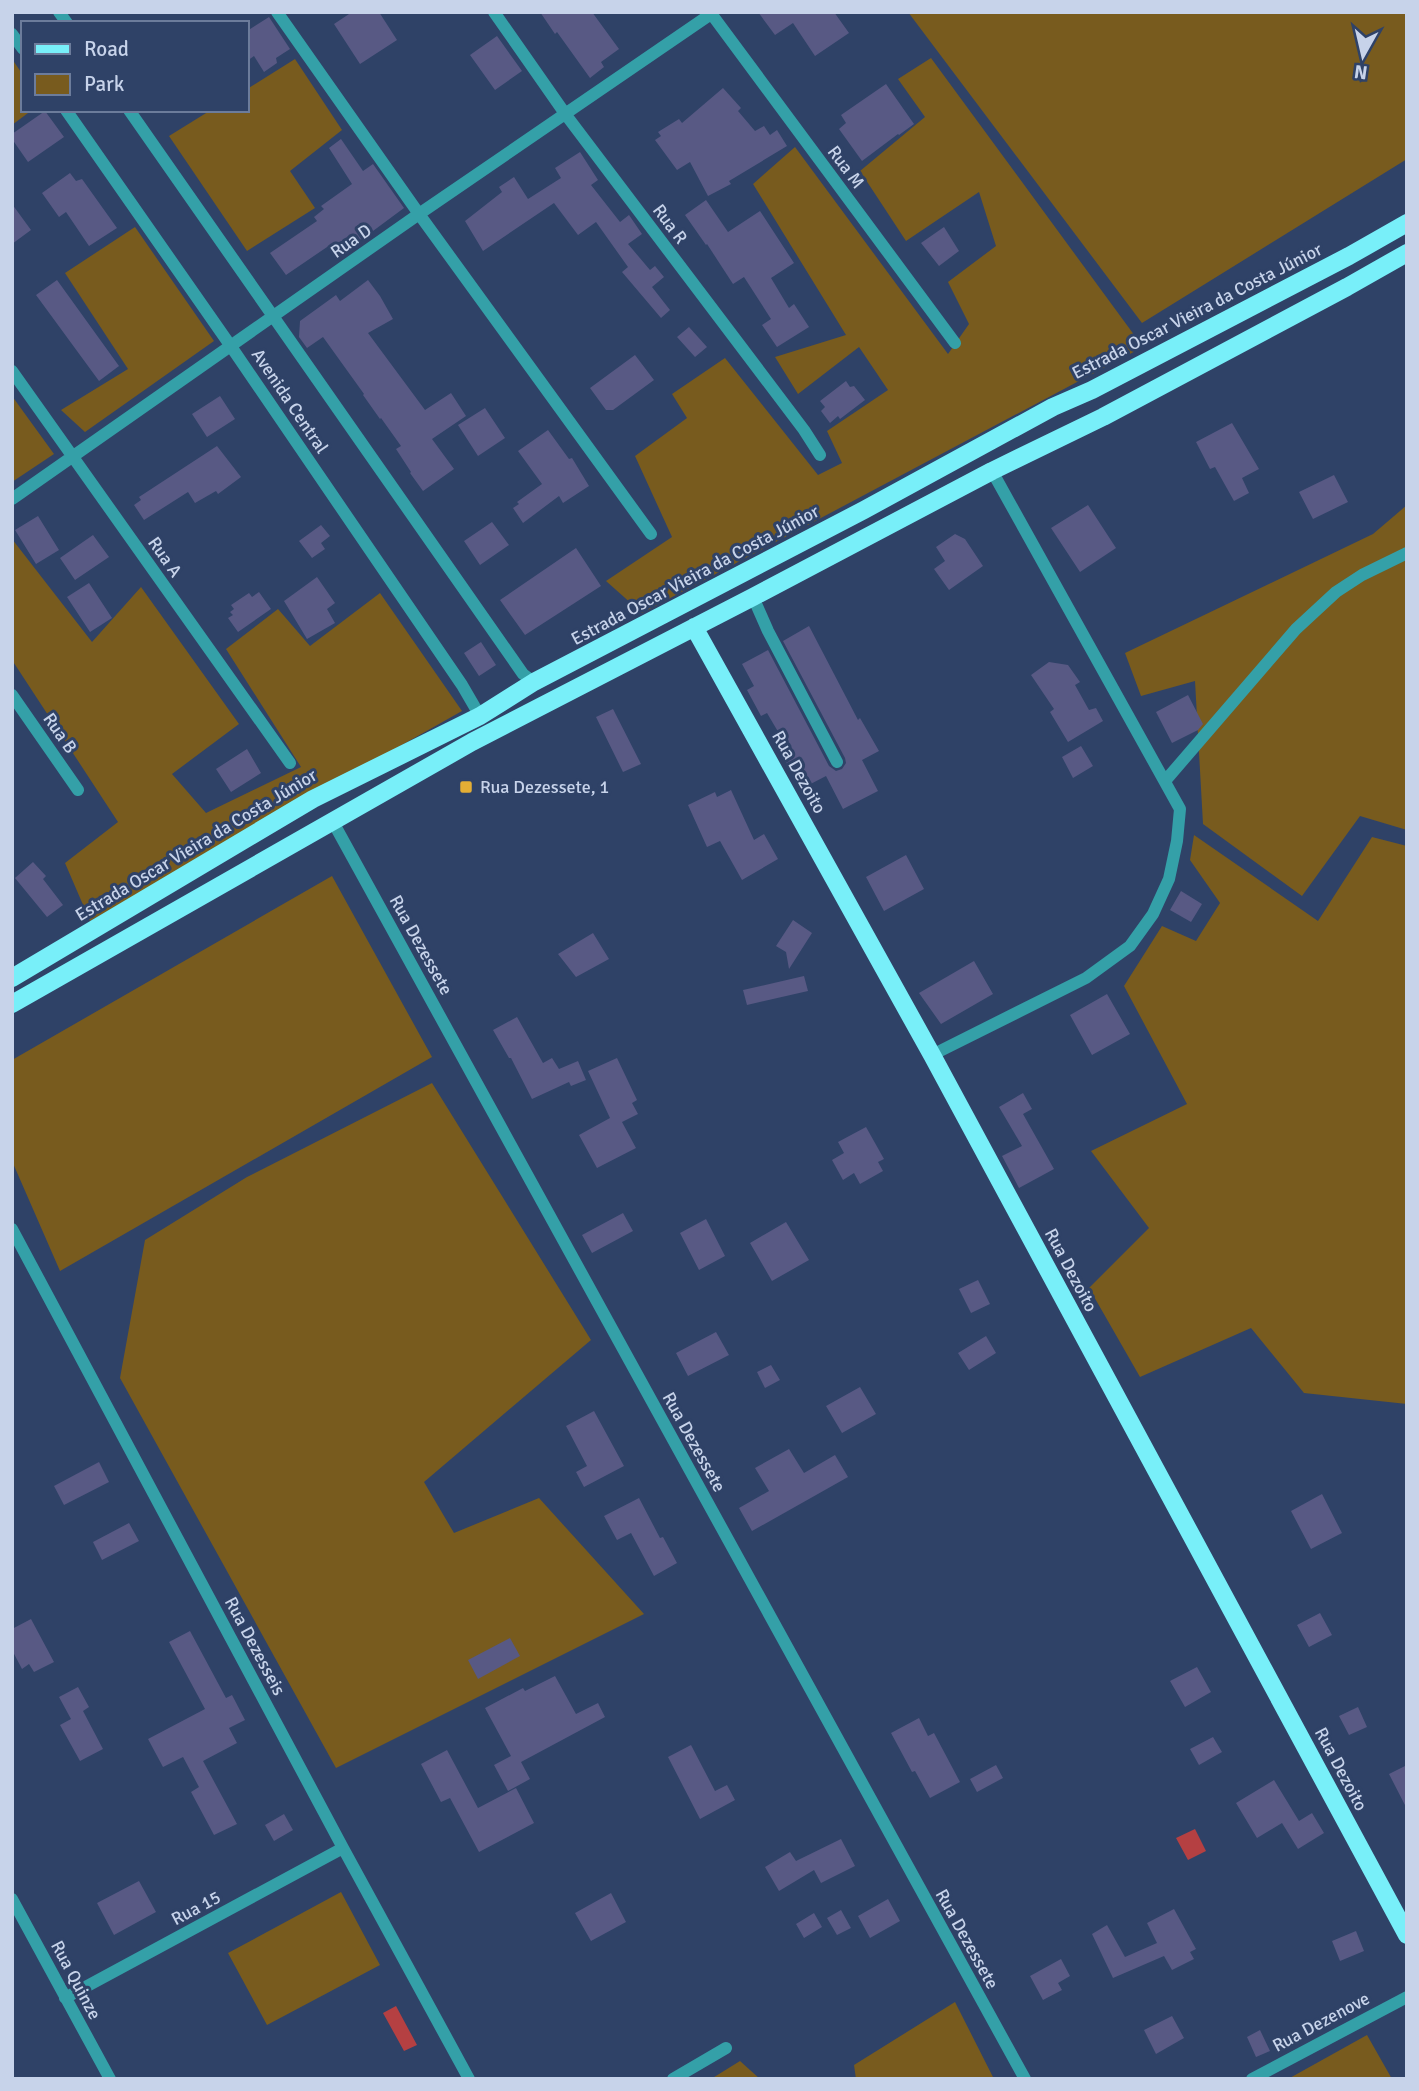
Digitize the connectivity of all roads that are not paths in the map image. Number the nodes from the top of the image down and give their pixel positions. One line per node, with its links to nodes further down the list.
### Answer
1 (277, 12): 7 (street)
2 (494, 12): 6 (street, Rua R)
3 (710, 13): 6 (street, Rua D); 11 (street, Rua M)
4 (67, 112): 12 (street, Avenida Central)
5 (129, 112): 10 (street, Avenida Central)
6 (566, 115): 7 (street, Rua D); 14 (street, Rua R)
7 (419, 214): 10 (street, Rua D); 18 (street)
8 (1407, 223): 22 (main road, Estrada Oscar Vieira da Costa Júnior)
9 (1407, 253): 16 (main road)
10 (274, 317): 12 (street, Rua D); 22 (street, Avenida Central)
11 (955, 343)
12 (230, 345): 15 (street, Rua D); 24 (street, Avenida Central)
13 (12, 371): 15 (street, Rua A)
14 (820, 455)
15 (72, 456): 17 (street, Rua D); 26 (street, Rua A)
16 (992, 471): 20 (main road); 27 (street)
17 (12, 499)
18 (651, 534)
19 (1407, 553): 27 (street)
20 (753, 597): 21 (main road); 25 (street)
21 (694, 627): 29 (main road); 32 (main road, Rua Dezoito)
22 (534, 682): 24 (main road, Estrada Oscar Vieira da Costa Júnior)
23 (12, 695): 28 (street, Rua B)
24 (480, 716): 30 (main road, Estrada Oscar Vieira da Costa Júnior)
25 (837, 762)
26 (290, 763)
27 (1165, 781): 32 (street)
28 (78, 790)
29 (333, 822): 31 (main road); 43 (street, Rua Dezessete)
30 (12, 978)
31 (12, 1004)
32 (932, 1055): 36 (main road, Rua Dezoito)
33 (12, 1229): 34 (street, Rua Dezesseis)
34 (343, 1848): 38 (street, Rua 15); 41 (street, Rua Dezesseis)
35 (12, 1899): 38 (street, Rua Quinze)
36 (1407, 1935)
37 (1407, 1997): 44 (street, Rua Dezenove)
38 (65, 1998): 40 (street, Rua Quinze)
39 (726, 2048): 42 (street)
40 (110, 2079)
41 (469, 2079)
42 (673, 2079)
43 (1025, 2079)
44 (1252, 2079)

